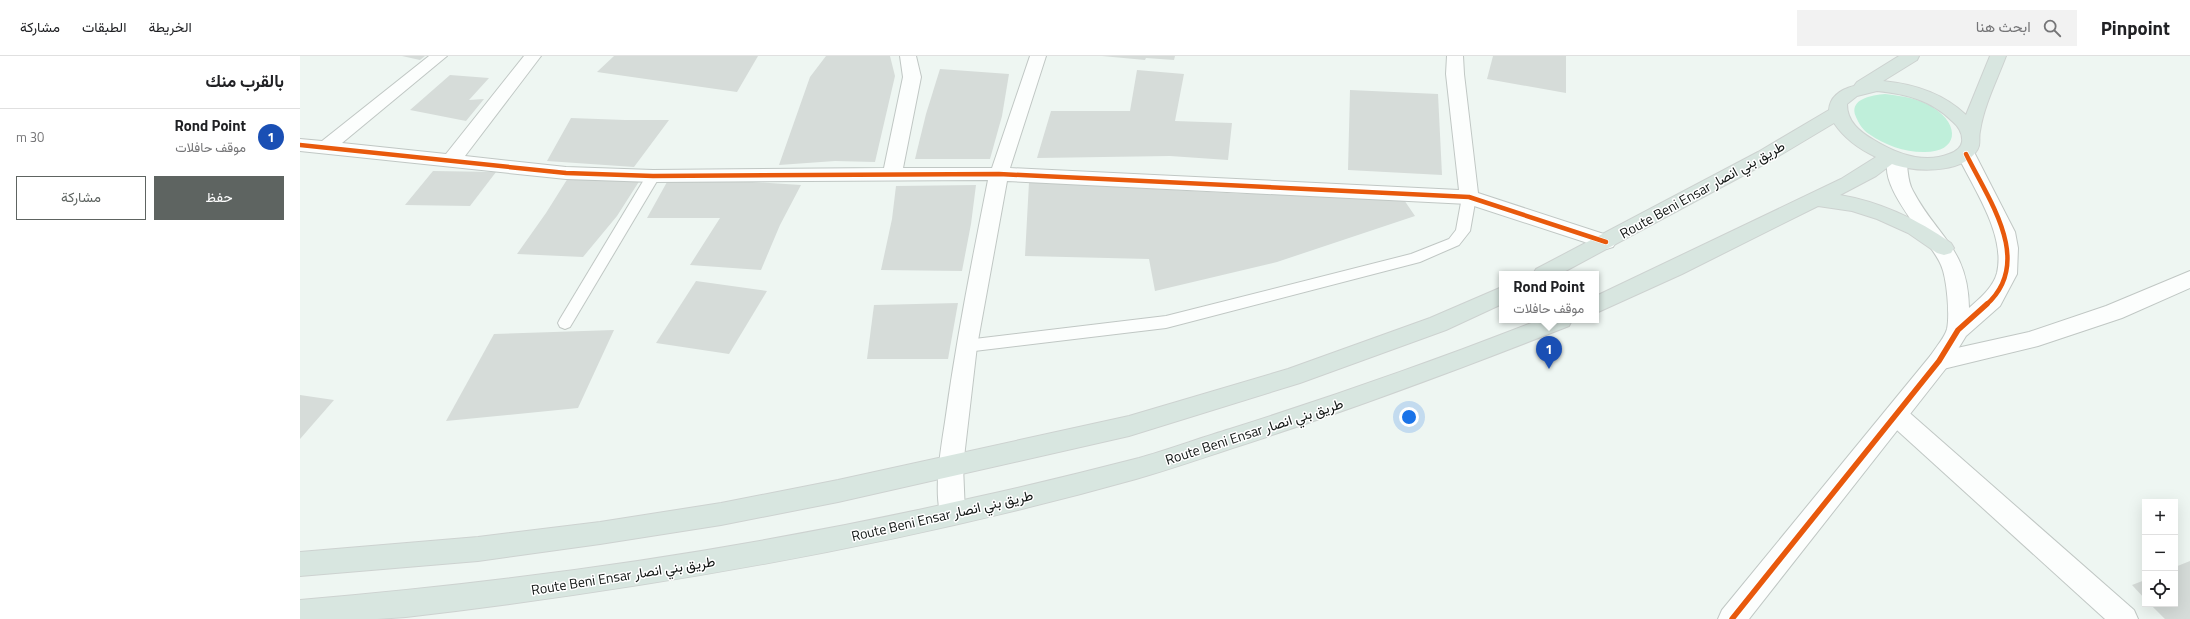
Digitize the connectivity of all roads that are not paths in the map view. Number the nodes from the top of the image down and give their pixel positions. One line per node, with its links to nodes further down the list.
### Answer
1 (439, 56): 12 (street)
2 (533, 56): 15 (street)
3 (908, 56): 17 (street)
4 (1038, 56): 16 (street)
5 (1455, 56): 19 (street)
6 (1911, 56): 8 (highway)
7 (1998, 56): 10 (highway)
8 (1861, 88): 9 (highway); 10 (highway)
9 (1837, 113): 14 (highway); 21 (highway, Route Beni Ensar طريق بني انصار)
10 (1970, 132): 13 (highway)
11 (300, 145): 12 (street)
12 (325, 148): 15 (street)
13 (1966, 154): 14 (highway); 29 (street)
14 (1892, 158): 20 (highway); 22 (street)
15 (451, 161): 18 (street)
16 (999, 174): 17 (street); 19 (street); 30 (street)
17 (892, 175): 18 (street)
18 (653, 176): 27 (lane)
19 (1469, 197): 21 (street); 30 (lane)
20 (1815, 199): 22 (highway); 26 (highway)
21 (1606, 242): 23 (highway, Route Beni Ensar طريق بني انصار)
22 (1944, 248): 29 (street)
23 (1550, 271)
24 (2190, 278): 31 (street)
25 (1499, 296): 33 (highway)
26 (1599, 304)
27 (565, 323)
28 (1553, 323): 34 (highway, Route Beni Ensar طريق بني انصار)
29 (1958, 330): 31 (street)
30 (966, 346): 33 (street)
31 (1939, 361): 32 (street)
32 (1896, 415): 37 (street); 38 (street)
33 (951, 466): 34 (street); 35 (highway)
34 (952, 513): 36 (highway, Route Beni Ensar طريق بني انصار)
35 (300, 564)
36 (300, 613)
37 (1732, 619)
38 (2124, 619)

